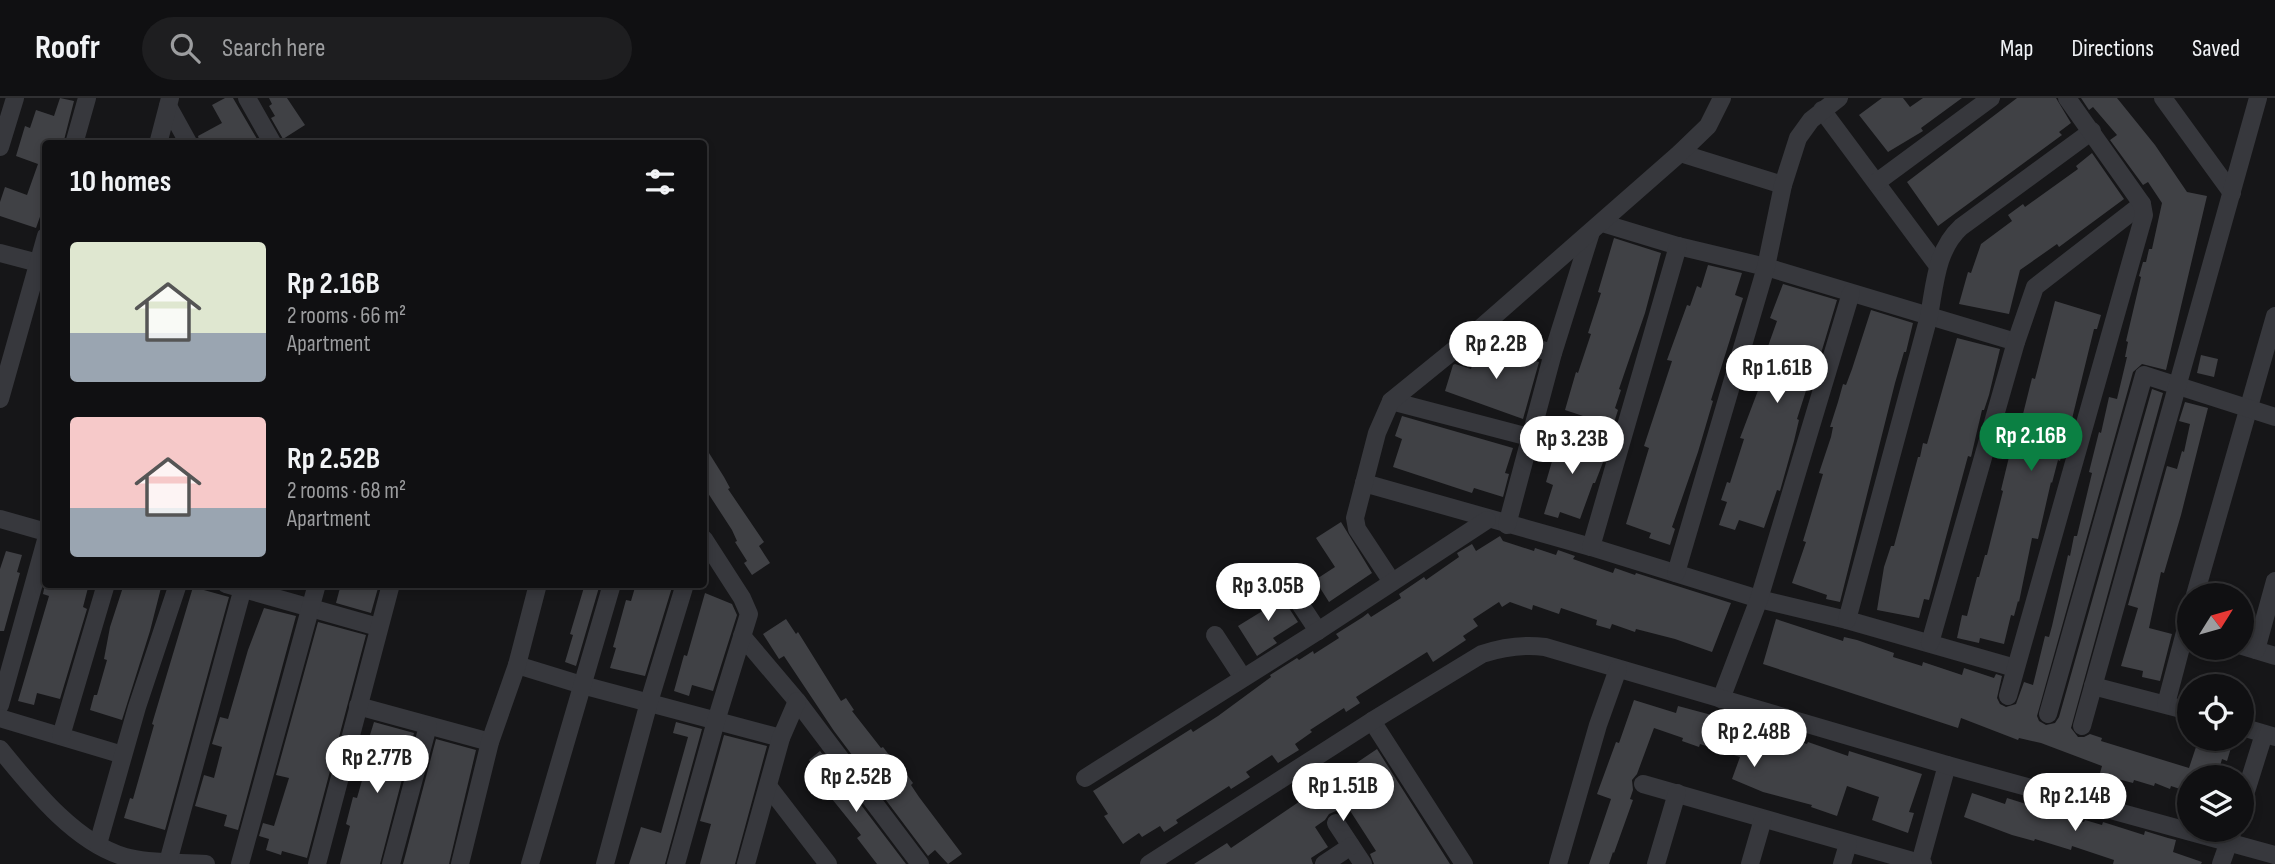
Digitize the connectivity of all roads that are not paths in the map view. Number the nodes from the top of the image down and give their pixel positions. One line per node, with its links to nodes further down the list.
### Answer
1 (15, 98): 17 (street)
2 (88, 98): 13 (street)
3 (247, 98): 16 (street)
4 (1723, 98): 18 (street)
5 (1839, 98): 11 (street)
6 (1991, 98): 19 (street)
7 (2067, 98): 12 (street)
8 (2163, 98): 21 (street)
9 (2258, 98): 21 (street)
10 (169, 102): 14 (street); 15 (street)
11 (1822, 110): 19 (street); 20 (street)
12 (2092, 131): 22 (street); 27 (street)
13 (75, 140)
14 (159, 140)
15 (187, 140)
16 (271, 140)
17 (0, 147)
18 (1680, 153): 20 (street); 23 (street)
19 (1877, 181): 27 (street)
20 (1783, 185): 28 (street)
21 (2232, 193): 35 (street)
22 (2141, 204): 33 (street); 76 (street)
23 (1597, 227): 24 (street); 32 (street); 34 (street)
24 (1678, 246): 28 (street); 47 (street)
25 (0, 253): 26 (street)
26 (41, 264): 36 (street)
27 (1938, 266): 30 (street)
28 (1766, 267): 29 (street); 49 (street)
29 (1851, 293): 30 (street); 63 (street)
30 (1929, 316): 33 (street); 65 (street)
31 (2275, 316): 38 (street)
32 (1476, 332): 34 (street); 37 (street)
33 (2016, 342): 71 (street)
34 (1553, 353): 40 (street)
35 (2176, 387): 38 (street); 80 (street); 89 (street)
36 (0, 399)
37 (1391, 401): 40 (street); 41 (street)
38 (2248, 410): 39 (street); 53 (street)
39 (2275, 417)
40 (1529, 437): 44 (street)
41 (1364, 483): 43 (street); 52 (street)
42 (0, 519): 45 (street)
43 (1487, 520): 44 (street); 52 (street)
44 (1507, 524): 47 (street)
45 (42, 531)
46 (707, 544): 70 (street)
47 (1591, 547): 49 (street)
48 (42, 554): 86 (street)
49 (1676, 573): 63 (street)
50 (2275, 580): 69 (street)
51 (1284, 581): 67 (street)
52 (1392, 582): 67 (street)
53 (2198, 583)
54 (105, 588): 96 (street)
55 (177, 588): 100 (street)
56 (237, 588): 116 (street)
57 (245, 588): 64 (street)
58 (316, 588): 64 (street)
59 (390, 588): 66 (street)
60 (534, 588): 75 (street)
61 (611, 588): 79 (street)
62 (684, 588): 84 (street)
63 (1759, 599): 65 (street); 82 (street)
64 (310, 608): 66 (street); 118 (street)
65 (1847, 620): 71 (street)
66 (378, 626): 87 (street)
67 (1318, 631): 78 (street)
68 (1215, 635): 78 (street)
69 (2254, 635)
70 (742, 636): 83 (street); 91 (street)
71 (1930, 643): 76 (street)
72 (2254, 650): 73 (street)
73 (2275, 656)
74 (2178, 660): 85 (street)
75 (517, 665): 79 (street); 98 (street)
76 (2015, 668): 81 (street)
77 (1618, 669): 82 (street); 92 (street); 132 (street)
78 (1243, 678): 103 (street)
79 (582, 685): 84 (street); 122 (street)
80 (2093, 686): 85 (street); 94 (street)
81 (2008, 696)
82 (1721, 699): 101 (street)
83 (797, 701): 97 (street); 127 (street)
84 (649, 702): 91 (street); 123 (street)
85 (2166, 704): 88 (street)
86 (0, 705)
87 (358, 706): 93 (street); 119 (street)
88 (2177, 707)
89 (2048, 714)
90 (0, 718): 96 (street)
91 (716, 721): 97 (street); 124 (street)
92 (1372, 721): 128 (street); 131 (street)
93 (428, 726): 98 (street); 120 (street)
94 (2082, 726)
95 (2270, 735): 102 (street)
96 (61, 736): 100 (street)
97 (781, 738): 105 (street)
98 (490, 742): 121 (street)
99 (0, 749): 112 (street)
100 (122, 755): 112 (street)
101 (1947, 765): 108 (street); 136 (street)
102 (2254, 774)
103 (1085, 778)
104 (1643, 784): 106 (street)
105 (768, 786): 125 (street); 126 (street)
106 (1677, 793): 107 (street); 133 (street)
107 (1763, 819): 113 (street); 134 (street)
108 (2177, 822)
109 (1336, 823): 114 (street)
110 (2229, 842): 137 (street)
111 (2245, 842): 115 (street)
112 (98, 844): 116 (street)
113 (1848, 844): 135 (street); 136 (street)
114 (1351, 846): 129 (street); 130 (street)
115 (2275, 855)
116 (168, 862): 117 (street)
117 (206, 864)
118 (240, 864)
119 (317, 864)
120 (391, 864)
121 (460, 864)
122 (530, 864)
123 (605, 864)
124 (676, 864)
125 (746, 864)
126 (828, 864)
127 (920, 864)
128 (1149, 864)
129 (1324, 864)
130 (1363, 864)
131 (1464, 864)
132 (1558, 864)
133 (1656, 864)
134 (1750, 864)
135 (1842, 864)
136 (1921, 864)
137 (2221, 864)

